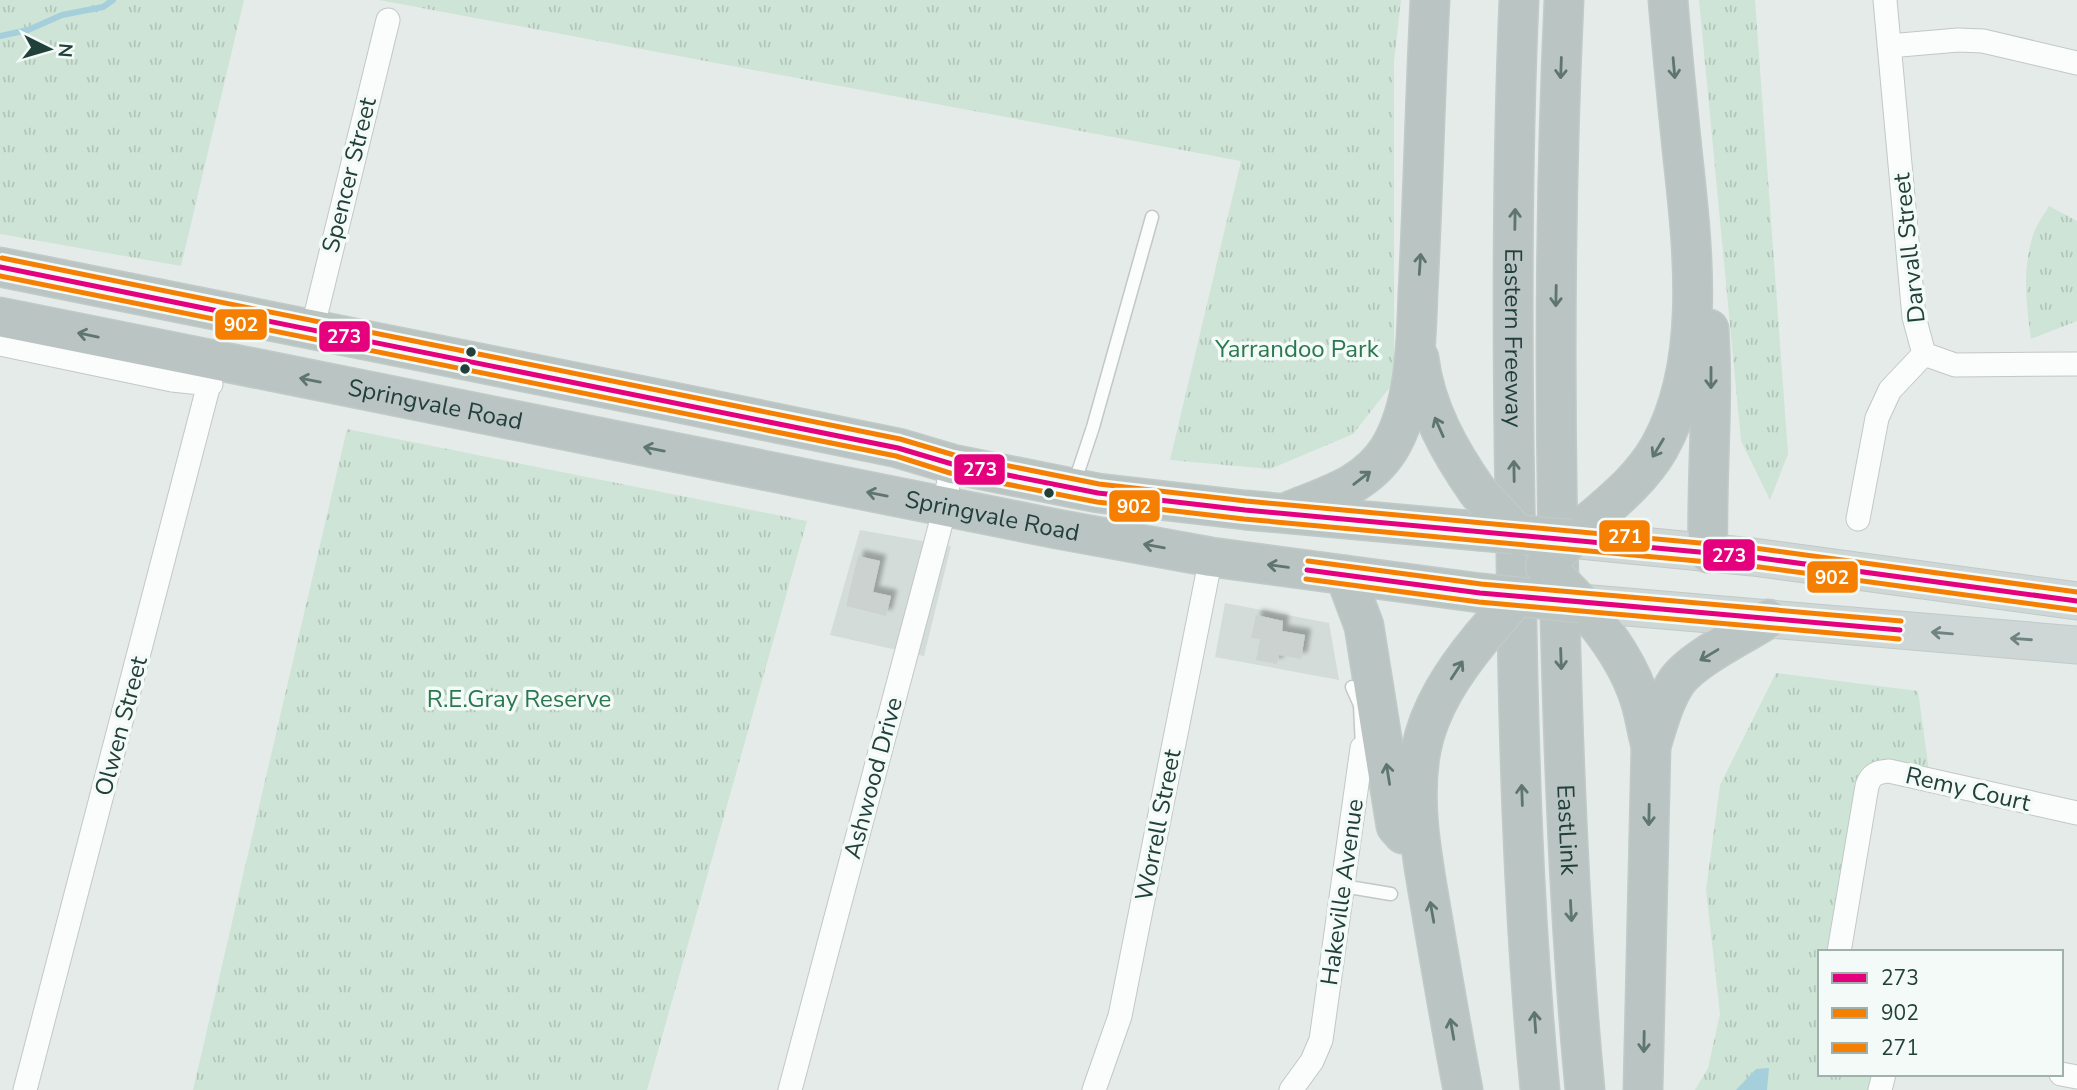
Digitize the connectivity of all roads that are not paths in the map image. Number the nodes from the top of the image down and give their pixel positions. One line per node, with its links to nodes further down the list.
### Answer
1 (1430, 0): 14 (highway, one-way to 1)
2 (1519, 0): 34 (highway, Eastern Freeway, one-way to 2)
3 (1564, 0): 25 (highway, Eastern Freeway, one-way to 25)
4 (1668, 0): 9 (highway, one-way to 9)
5 (1885, 0): 7 (street, Darvall Street)
6 (388, 20): 13 (street, Spencer Street)
7 (1889, 46): 8 (street); 16 (street, Darvall Street)
8 (2077, 63)
9 (1689, 214): 25 (highway, one-way to 25); 26 (highway, one-way to 26)
10 (1152, 217): 20 (lane)
11 (0, 267): 13 (highway, Springvale Road)
12 (0, 317): 18 (highway, Springvale Road, one-way to 12)
13 (312, 330): 19 (highway, Springvale Road)
14 (1417, 332): 22 (highway, one-way to 14); 24 (highway, one-way to 14, bridge)
15 (0, 344): 18 (street, Springvale Road)
16 (1924, 354): 17 (street); 23 (street, Darvall Street)
17 (2077, 363)
18 (213, 373): 21 (highway, Springvale Road, one-way to 18); 43 (street, Olwen Street)
19 (952, 464): 20 (highway, Springvale Road); 21 (street, Ashwood Drive)
20 (1072, 488): 22 (highway, Springvale Road)
21 (944, 507): 27 (highway, Springvale Road, one-way to 21); 44 (street, Ashwood Drive)
22 (1283, 514): 24 (highway, Springvale Road, bridge)
23 (1858, 519)
24 (1519, 536): 25 (highway, Springvale Road, bridge)
25 (1570, 547): 26 (main road, Springvale Road); 29 (highway); 31 (highway, bridge); 49 (highway, EastLink, one-way to 49)
26 (1708, 552): 30 (main road, Springvale Road)
27 (1211, 557): 28 (highway, Springvale Road, one-way to 27); 45 (street, Worrell Street)
28 (1345, 575): 29 (highway, Springvale Road); 39 (highway, one-way to 28)
29 (1499, 595): 31 (highway, Springvale Road, bridge); 39 (highway, one-way to 29, bridge)
30 (2077, 601)
31 (1589, 608): 32 (main road, Springvale Road); 36 (highway)
32 (1768, 619): 33 (main road, Springvale Road, one-way to 32); 36 (highway, one-way to 36)
33 (2077, 645)
34 (1517, 676): 48 (highway, EastLink, one-way to 34)
35 (1352, 687): 37 (lane, Hakeville Avenue)
36 (1651, 746): 50 (highway, one-way to 50)
37 (1362, 748): 40 (street, Hakeville Avenue)
38 (2077, 813): 42 (street, Remy Court)
39 (1423, 856): 47 (highway, one-way to 39)
40 (1343, 886): 41 (lane); 46 (street, Hakeville Avenue)
41 (1391, 894)
42 (1839, 950)
43 (25, 1090)
44 (790, 1090)
45 (1094, 1090)
46 (1291, 1090)
47 (1463, 1090)
48 (1540, 1090)
49 (1585, 1090)
50 (1643, 1090)

